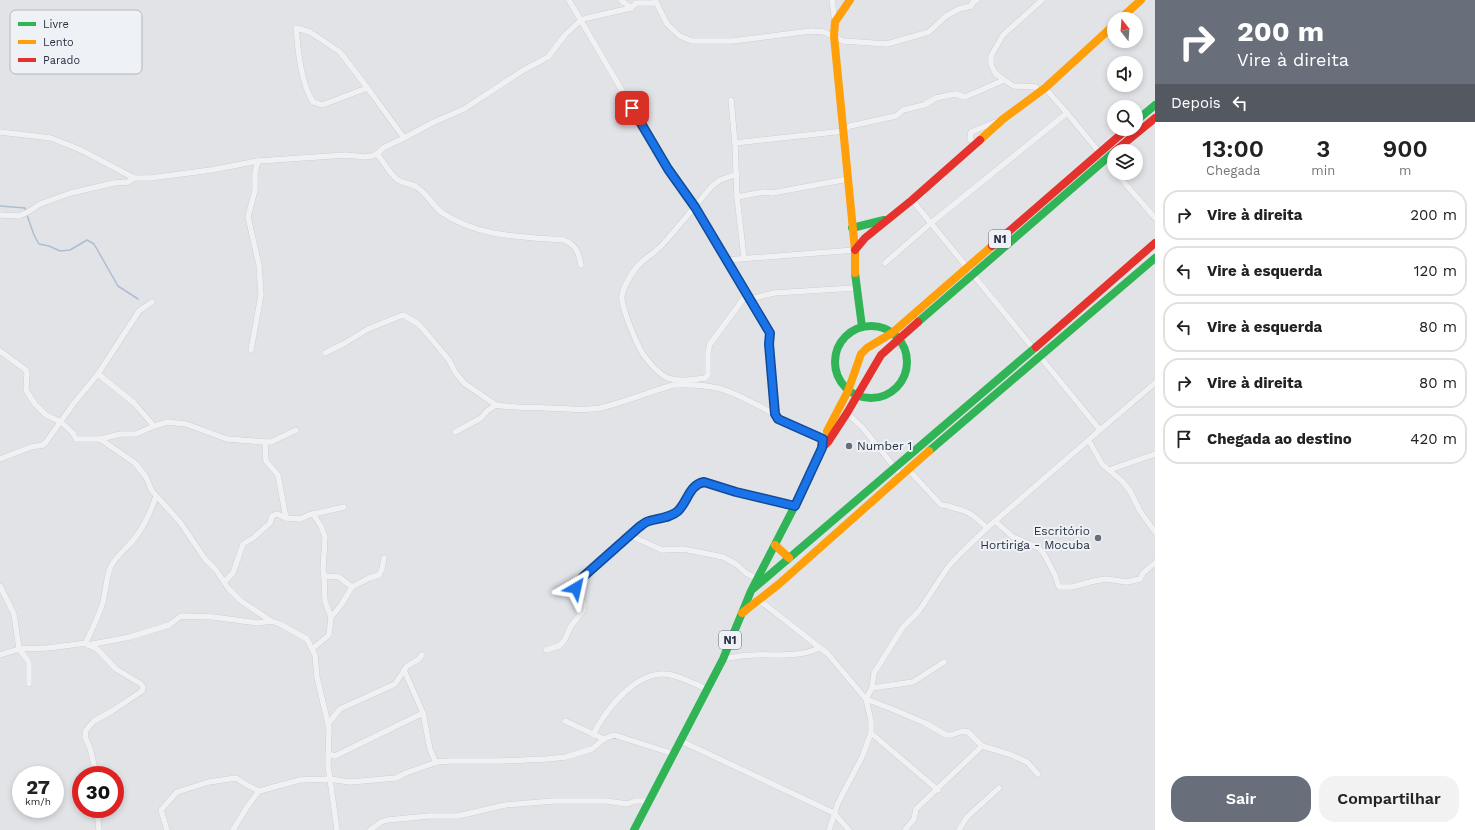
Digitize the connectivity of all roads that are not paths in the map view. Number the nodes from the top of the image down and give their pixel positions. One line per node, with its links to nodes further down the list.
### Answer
1 (569, 0): 11 (street)
2 (621, 0): 9 (street)
3 (832, 0): 12 (street)
4 (850, 0): 12 (main road)
5 (976, 0): 14 (street)
6 (1042, 0): 15 (street)
7 (1141, 0): 10 (main road)
8 (655, 1): 9 (street); 14 (street)
9 (631, 8): 11 (street)
10 (1128, 12)
11 (581, 20): 27 (street); 41 (street)
12 (835, 22): 14 (main road)
13 (1107, 31): 17 (main road)
14 (834, 36): 24 (main road)
15 (1004, 80): 17 (street); 24 (street)
16 (367, 88): 16 (street); 27 (street)
17 (1042, 91): 20 (street); 23 (main road)
18 (731, 100): 28 (street)
19 (1155, 105): 21 (main road)
20 (1067, 113): 31 (street); 45 (street)
21 (1143, 115)
22 (1155, 118): 30 (main road, N1)
23 (1003, 119): 29 (main road); 29 (street)
24 (844, 131): 28 (street); 37 (main road)
25 (0, 132): 36 (street)
26 (1119, 136): 31 (main road, N1)
27 (404, 138): 32 (street)
28 (735, 143): 35 (street)
29 (975, 144): 40 (main road)
30 (1124, 144)
31 (1100, 152): 33 (street); 54 (main road, N1)
32 (377, 154): 34 (street); 53 (street)
33 (1105, 160): 55 (main road, N1)
34 (258, 161): 36 (street); 64 (street)
35 (737, 174): 39 (street); 41 (street)
36 (134, 178): 42 (street)
37 (848, 178): 39 (street); 46 (main road)
38 (1122, 180): 43 (street)
39 (737, 197): 49 (street)
40 (912, 200): 44 (main road); 45 (street)
41 (695, 207): 51 (street); 57 (street)
42 (0, 215)
43 (1155, 218)
44 (887, 220): 46 (main road); 48 (main road)
45 (931, 223): 52 (street); 54 (street)
46 (852, 228): 48 (main road)
47 (1155, 243): 63 (main road)
48 (855, 250): 49 (street); 56 (main road)
49 (744, 258): 51 (street)
50 (1155, 258): 68 (main road)
51 (726, 260): 57 (street)
52 (885, 264)
53 (581, 265)
54 (966, 267): 55 (street); 60 (main road, N1)
55 (973, 275): 61 (main road, N1); 63 (street)
56 (855, 288): 57 (street); 59 (main road)
57 (749, 297): 79 (street)
58 (152, 302): 71 (street)
59 (862, 327): 60 (main road); 74 (main road)
60 (892, 333): 61 (main road); 62 (main road, N1)
61 (898, 339): 67 (main road, N1); 75 (main road)
62 (871, 346): 67 (main road); 69 (main road, N1)
63 (1034, 349): 68 (street); 73 (main road)
64 (251, 350)
65 (0, 351): 80 (street)
66 (325, 353): 77 (street)
67 (881, 355): 70 (main road, N1)
68 (1040, 357): 76 (main road); 83 (street)
69 (858, 360): 70 (main road); 74 (main road, N1)
70 (871, 370): 75 (main road, N1)
71 (98, 374): 80 (street); 81 (street)
72 (1155, 382): 83 (street)
73 (986, 390): 76 (main road); 85 (main road)
74 (848, 391): 75 (main road); 90 (main road, N1)
75 (857, 395): 78 (main road, N1)
76 (993, 397): 87 (main road)
77 (496, 405): 79 (street); 84 (street)
78 (846, 413): 90 (main road, N1); 93 (street)
79 (775, 414): 90 (street)
80 (61, 422): 86 (street); 92 (street)
81 (154, 426): 86 (street); 89 (street)
82 (296, 430): 89 (street)
83 (1100, 430): 88 (street)
84 (455, 432)
85 (936, 432): 87 (main road); 93 (main road)
86 (100, 439): 99 (street)
87 (942, 440): 94 (main road)
88 (1089, 441): 95 (street); 104 (street)
89 (265, 442): 103 (street)
90 (824, 443): 100 (main road, N1)
91 (1155, 454): 95 (street)
92 (0, 459)
93 (895, 467): 96 (street); 97 (main road)
94 (908, 469): 96 (main road); 105 (street)
95 (1109, 470): 106 (street)
96 (901, 475): 98 (main road)
97 (873, 488): 98 (main road); 110 (main road)
98 (879, 495): 118 (main road)
99 (156, 496): 114 (street); 122 (street)
100 (795, 506): 107 (street); 108 (main road, N1)
101 (344, 507): 102 (street)
102 (313, 514): 103 (street); 112 (street)
103 (286, 518): 114 (street)
104 (994, 521): 105 (street); 111 (street)
105 (987, 528): 133 (street)
106 (1155, 532)
107 (629, 536): 113 (street); 126 (street)
108 (775, 545): 110 (main road); 113 (main road, N1)
109 (384, 558): 116 (street)
110 (789, 558): 117 (main road)
111 (1155, 563)
112 (324, 576): 116 (street); 120 (street)
113 (757, 579): 117 (main road, N1)
114 (224, 582): 121 (street)
115 (0, 586): 124 (street)
116 (352, 587): 120 (street)
117 (749, 595): 118 (street); 119 (main road, N1)
118 (759, 600): 119 (main road); 123 (street)
119 (740, 614): 129 (main road, N1)
120 (331, 617): 125 (street)
121 (271, 622): 122 (street); 125 (street)
122 (87, 644): 124 (street); 147 (street)
123 (819, 648): 129 (street); 135 (street)
124 (19, 649): 128 (street); 132 (street)
125 (312, 649): 138 (street)
126 (546, 650)
127 (422, 654): 131 (street)
128 (0, 655)
129 (723, 658): 134 (main road, N1)
130 (944, 662): 133 (street)
131 (404, 670): 136 (street); 138 (street)
132 (29, 684)
133 (872, 688): 135 (street)
134 (707, 689): 140 (street); 142 (main road, N1)
135 (866, 699): 139 (street); 143 (street)
136 (423, 714): 144 (street); 146 (street)
137 (566, 721): 140 (street)
138 (328, 724): 144 (street)
139 (871, 733): 151 (street); 154 (street)
140 (593, 735): 141 (street)
141 (604, 739): 145 (street); 146 (street)
142 (681, 741): 145 (main road, N1); 154 (street)
143 (982, 746): 148 (street); 151 (street)
144 (328, 754): 149 (street)
145 (674, 754): 153 (main road, N1)
146 (436, 763): 149 (street)
147 (94, 766)
148 (1038, 774)
149 (329, 780): 152 (street); 159 (street)
150 (998, 788): 165 (street)
151 (938, 790): 164 (street)
152 (259, 791): 157 (street); 158 (street)
153 (648, 801): 160 (street); 161 (main road, N1)
154 (834, 813): 162 (street); 163 (street)
155 (98, 818): 156 (street)
156 (99, 830)
157 (167, 830)
158 (233, 830)
159 (337, 830)
160 (370, 830)
161 (634, 830)
162 (829, 830)
163 (848, 830)
164 (905, 830)
165 (959, 830)

